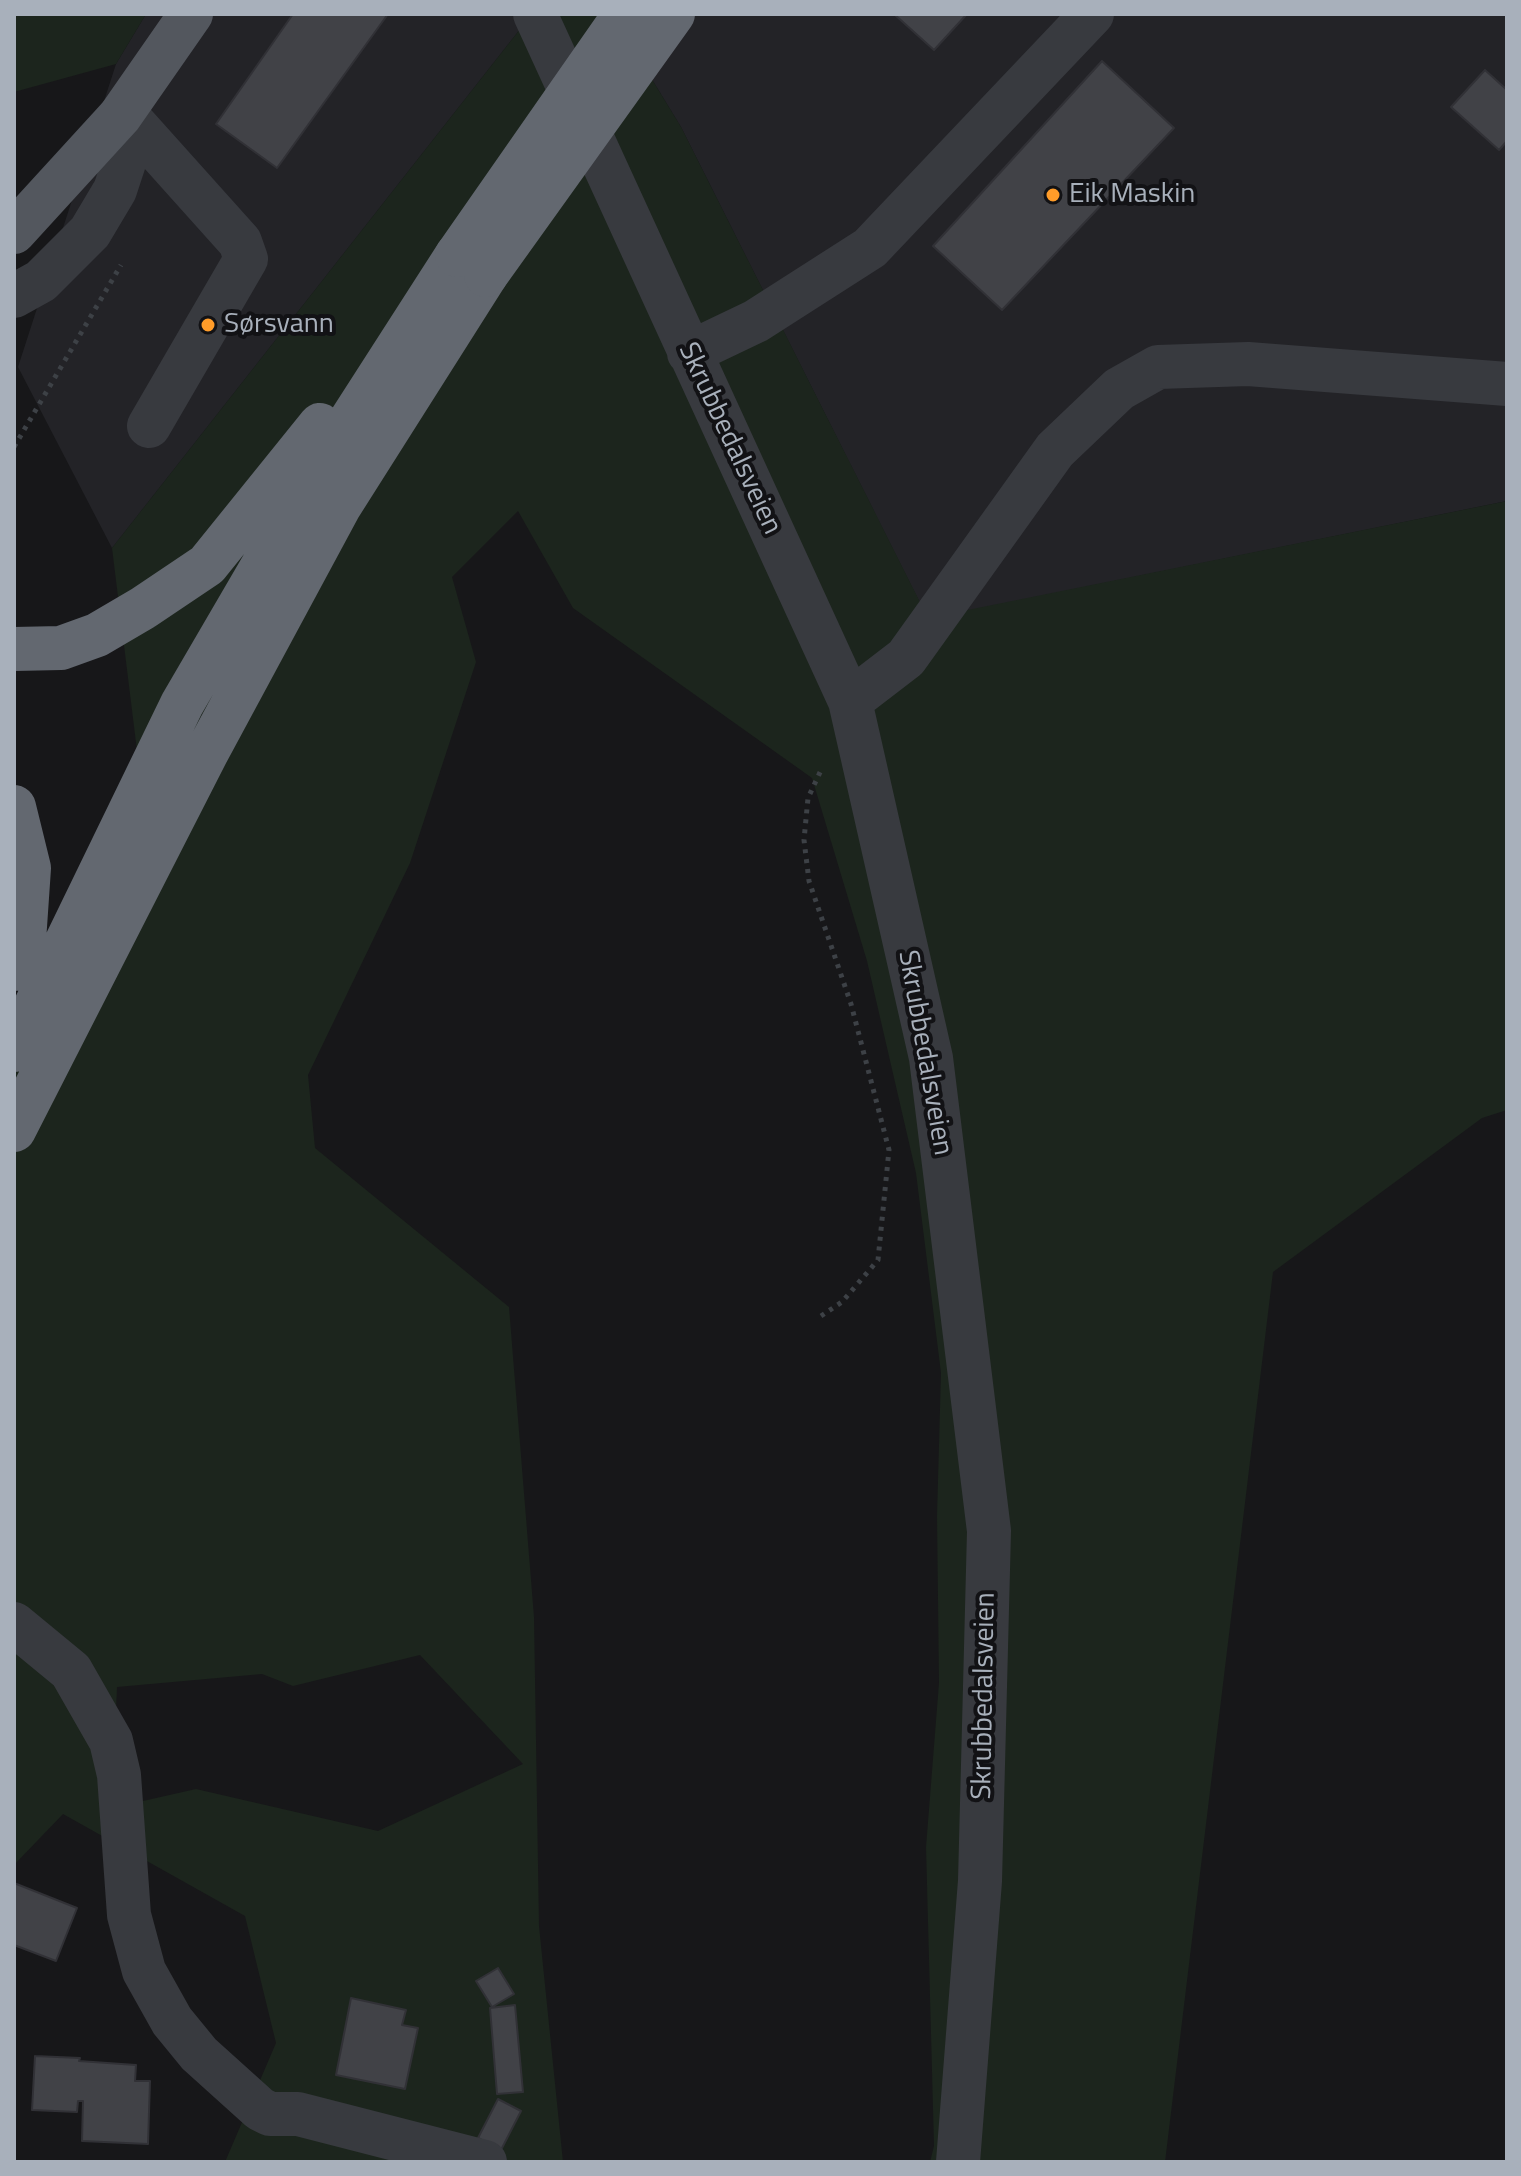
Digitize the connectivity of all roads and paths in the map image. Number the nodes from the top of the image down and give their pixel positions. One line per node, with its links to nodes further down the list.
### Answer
1 (191, 14): 6 (main road)
2 (535, 14): 10 (street, Skrubbedalsveien)
3 (625, 14): 8 (highway, bridge)
4 (673, 14): 8 (highway, bridge)
5 (1092, 14): 10 (street)
6 (128, 121): 7 (main road); 9 (street); 12 (street)
7 (14, 232)
8 (472, 265): 13 (highway); 17 (highway); 18 (highway)
9 (14, 296)
10 (689, 353): 14 (street, Skrubbedalsveien)
11 (1507, 384): 14 (street)
12 (149, 426)
13 (14, 649)
14 (850, 701): 19 (path); 22 (street, Skrubbedalsveien)
15 (14, 807): 16 (highway)
16 (14, 969)
17 (14, 1050)
18 (14, 1130)
19 (821, 1316)
20 (14, 1624): 21 (street)
21 (485, 2162)
22 (958, 2162)

